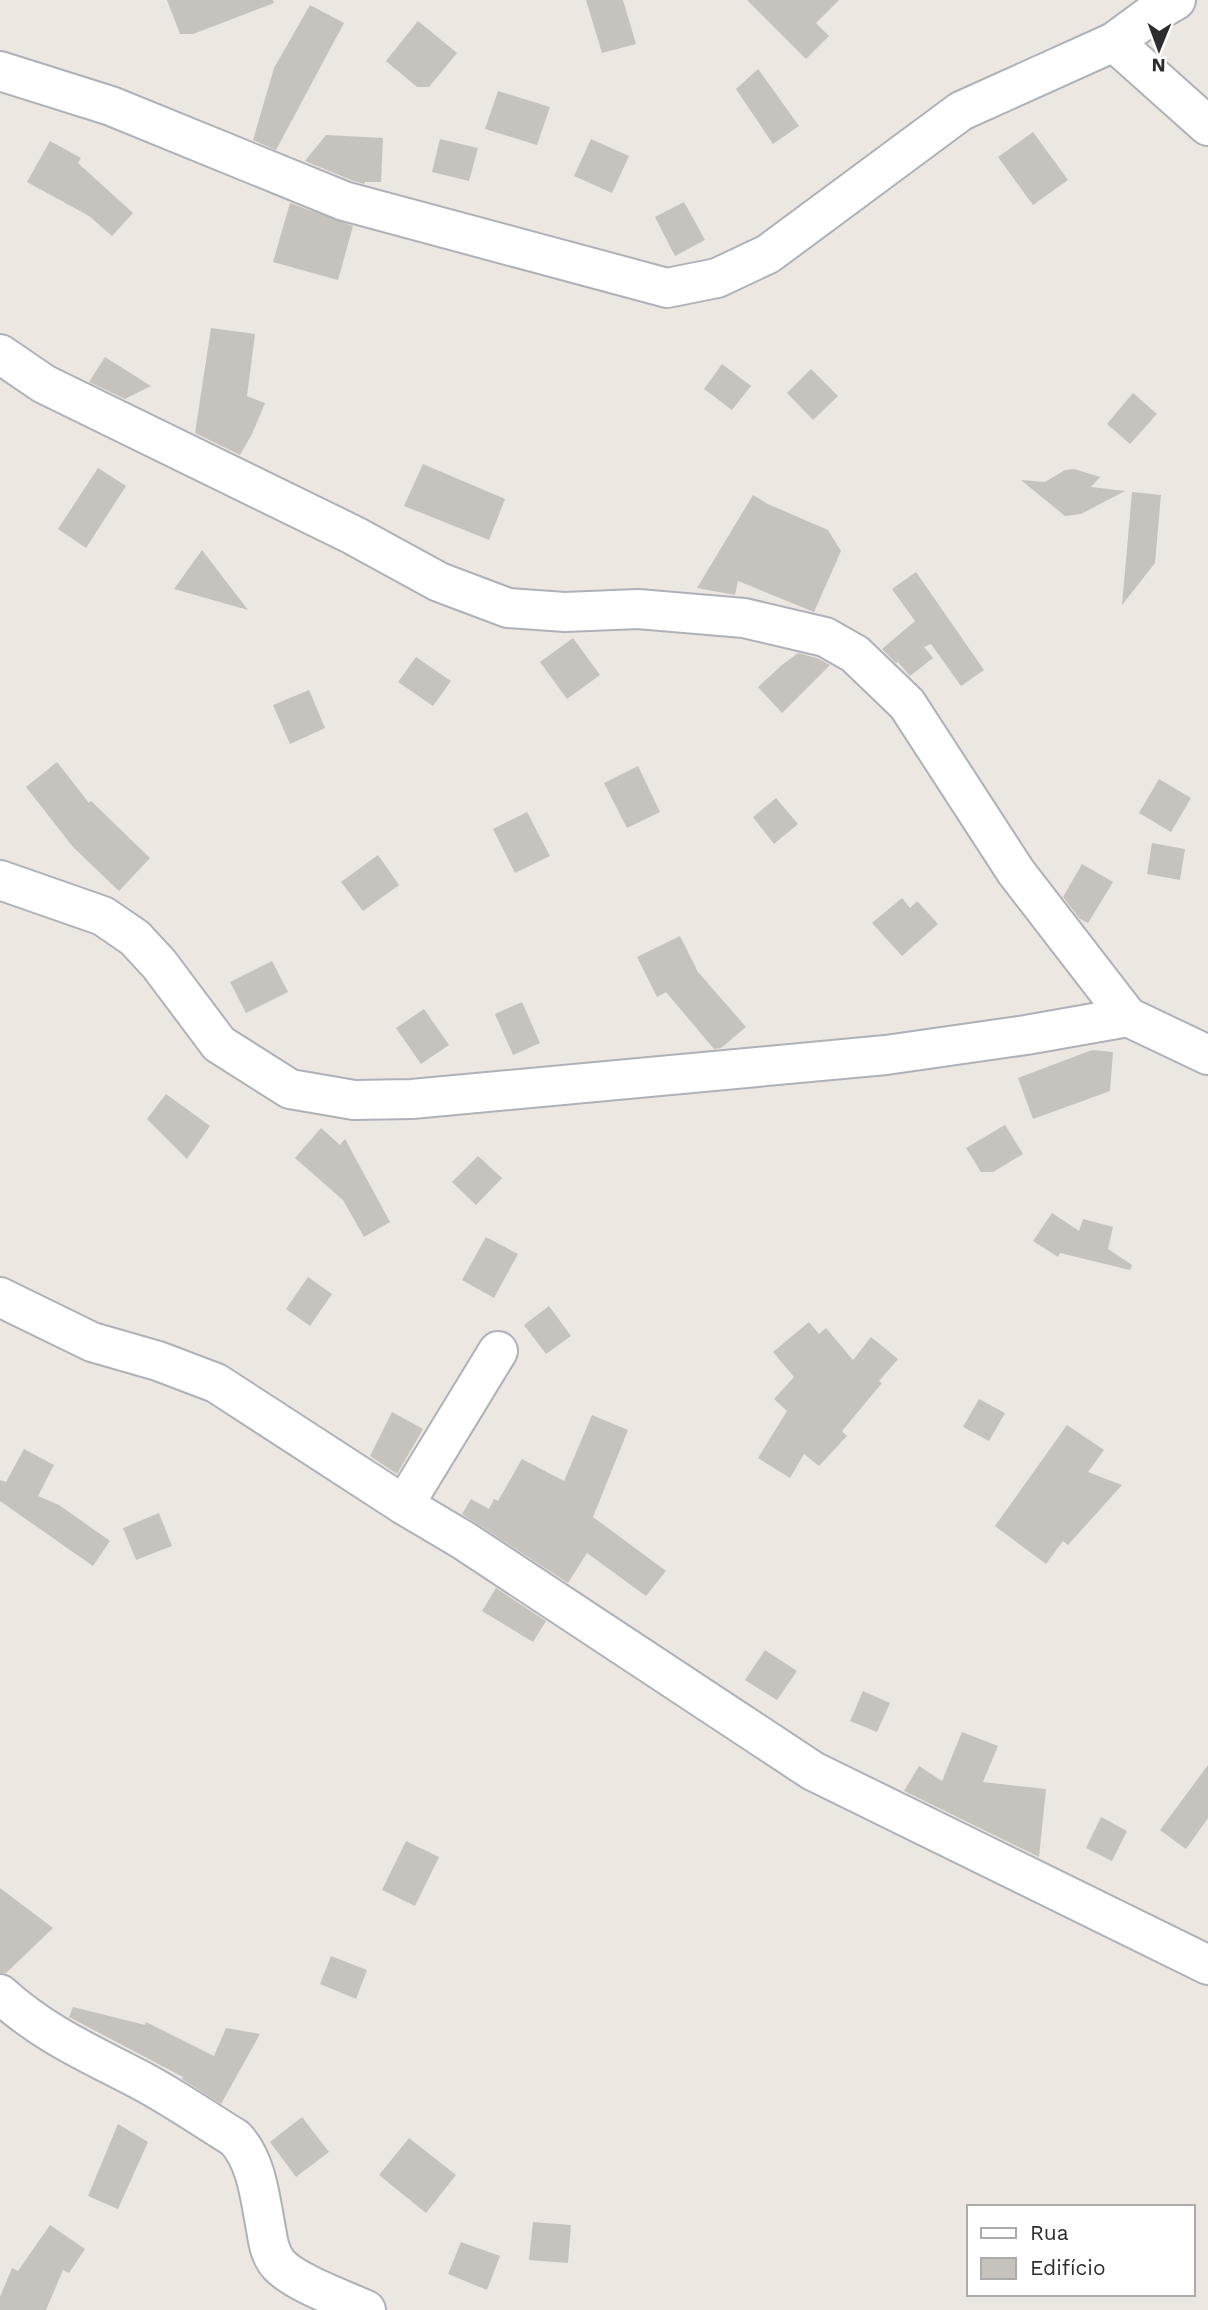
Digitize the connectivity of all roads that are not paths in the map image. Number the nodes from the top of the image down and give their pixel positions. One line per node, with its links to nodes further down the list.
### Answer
1 (1155, 5): 2 (street)
2 (1114, 42): 3 (street); 4 (street)
3 (0, 71)
4 (1208, 126)
5 (0, 354): 7 (street)
6 (0, 880): 7 (street)
7 (1128, 1017): 8 (street)
8 (1208, 1055)
9 (0, 1297): 11 (street)
10 (498, 1351): 11 (street)
11 (404, 1505): 12 (street)
12 (1208, 1965)
13 (0, 1994): 14 (street)
14 (366, 2310)

